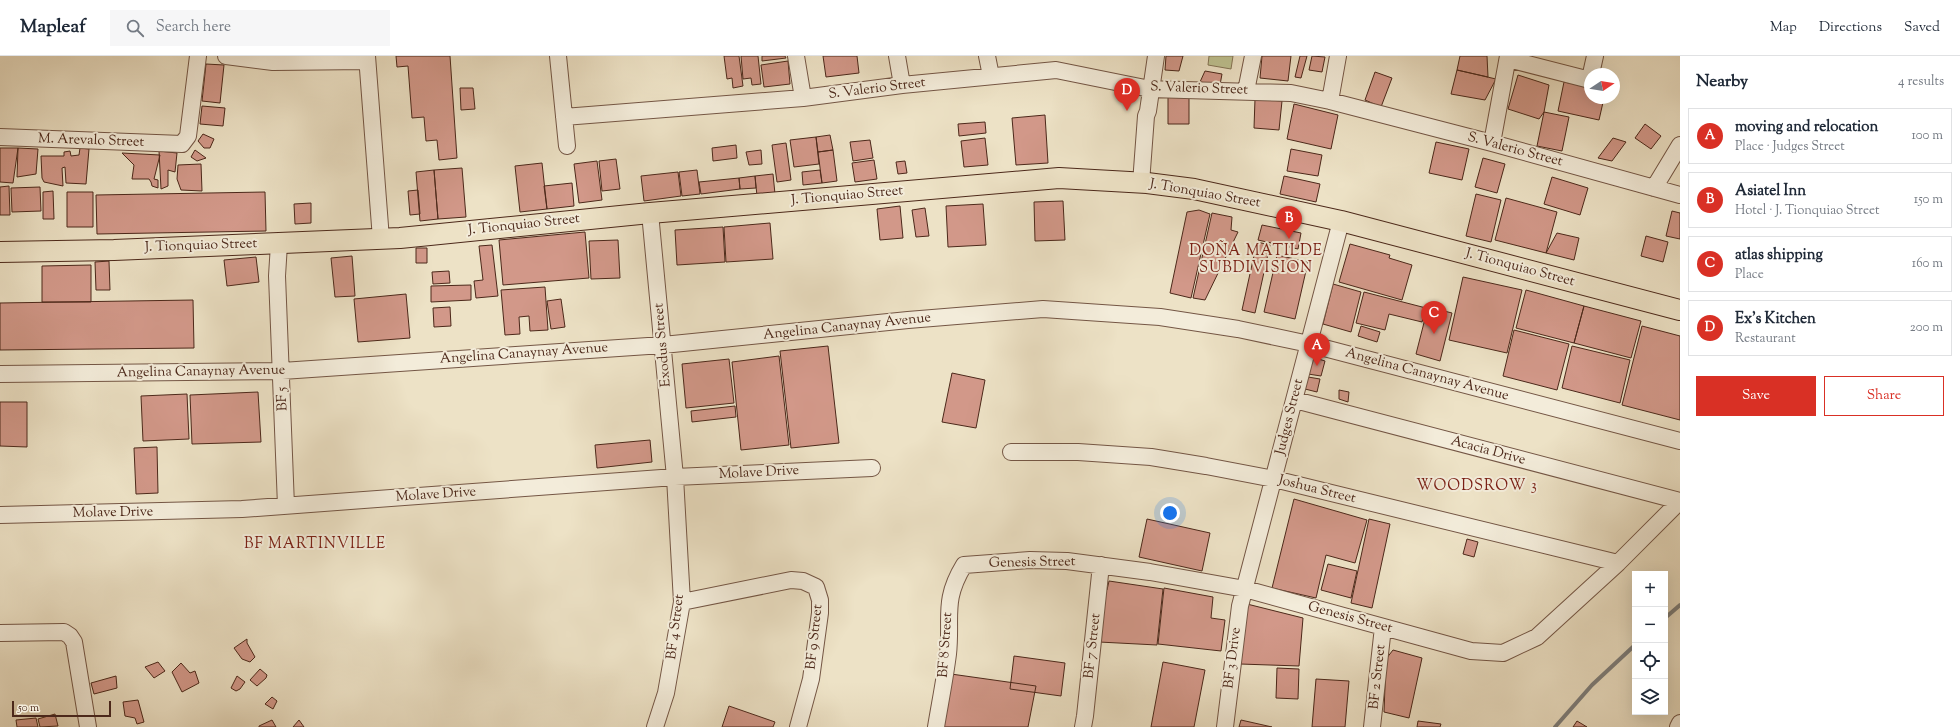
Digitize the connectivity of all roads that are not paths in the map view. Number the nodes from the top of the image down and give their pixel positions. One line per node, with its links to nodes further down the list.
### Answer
1 (198, 56): 23 (street, M. Arevalo Street)
2 (226, 56): 11 (street)
3 (558, 56): 22 (street)
4 (796, 56): 20 (street)
5 (897, 56): 17 (street)
6 (988, 56): 15 (street)
7 (1156, 56): 18 (street)
8 (1253, 56): 19 (street)
9 (1338, 56): 21 (street)
10 (1595, 56): 14 (street)
11 (367, 58): 32 (street)
12 (1508, 58): 16 (street); 24 (street)
13 (1057, 63): 15 (street, S. Valerio Street); 18 (street, S. Valerio Street)
14 (1592, 68)
15 (991, 76): 17 (street, S. Valerio Street)
16 (1584, 78)
17 (902, 85): 20 (street, S. Valerio Street)
18 (1150, 89): 19 (street, S. Valerio Street); 27 (street)
19 (1246, 91): 21 (street, S. Valerio Street)
20 (803, 98): 22 (street, S. Valerio Street)
21 (1330, 102): 24 (street, S. Valerio Street)
22 (564, 117): 26 (street)
23 (0, 137)
24 (1492, 143): 28 (street, S. Valerio Street)
25 (1680, 145): 28 (street)
26 (567, 146)
27 (1144, 183): 30 (main road, J. Tionquiao Street); 31 (main road, J. Tionquiao Street)
28 (1654, 188): 29 (street, S. Valerio Street)
29 (1680, 195)
30 (650, 213): 32 (main road, J. Tionquiao Street); 37 (street, Exodus Street)
31 (1341, 221): 35 (main road, J. Tionquiao Street); 36 (street, Judges Street)
32 (381, 239): 33 (main road, J. Tionquiao Street)
33 (279, 244): 34 (main road, J. Tionquiao Street); 38 (street, BF 5)
34 (0, 252)
35 (1680, 310)
36 (1309, 344): 37 (street, Angelina Canaynay Avenue); 40 (street, Judges Street); 41 (street, Angelina Canaynay Avenue)
37 (663, 345): 38 (street, Angelina Canaynay Avenue); 44 (street, Exodus Street)
38 (282, 371): 39 (street, Angelina Canaynay Avenue); 47 (street, BF 5)
39 (0, 374)
40 (1295, 400): 45 (street, Judges Street); 46 (street, Acacia Drive)
41 (1680, 441)
42 (1010, 452): 45 (street, Joshua Street)
43 (872, 468): 44 (street, Molave Drive)
44 (675, 477): 47 (street, Molave Drive); 53 (street, BF 4 Street)
45 (1274, 479): 49 (street, Joshua Street); 52 (street, Judges Street)
46 (1680, 501): 49 (street, Genesis Street)
47 (286, 506): 48 (street, Molave Drive)
48 (0, 515)
49 (1618, 563): 54 (street, Genesis Street)
50 (964, 565): 51 (street, Genesis Street); 60 (street, BF 8 Street)
51 (1101, 565): 52 (street, Genesis Street); 61 (street, BF 7 Street)
52 (1245, 589): 54 (street, Genesis Street); 62 (street, BF 3 Drive)
53 (682, 602): 58 (street, BF 4 Street); 59 (street, BF 9 Street)
54 (1383, 627): 63 (street, BF 2 Street)
55 (0, 633): 57 (street)
56 (1680, 723): 64 (street)
57 (88, 727)
58 (655, 727)
59 (798, 727)
60 (936, 727)
61 (1083, 727)
62 (1225, 727)
63 (1372, 727)
64 (1678, 727)

